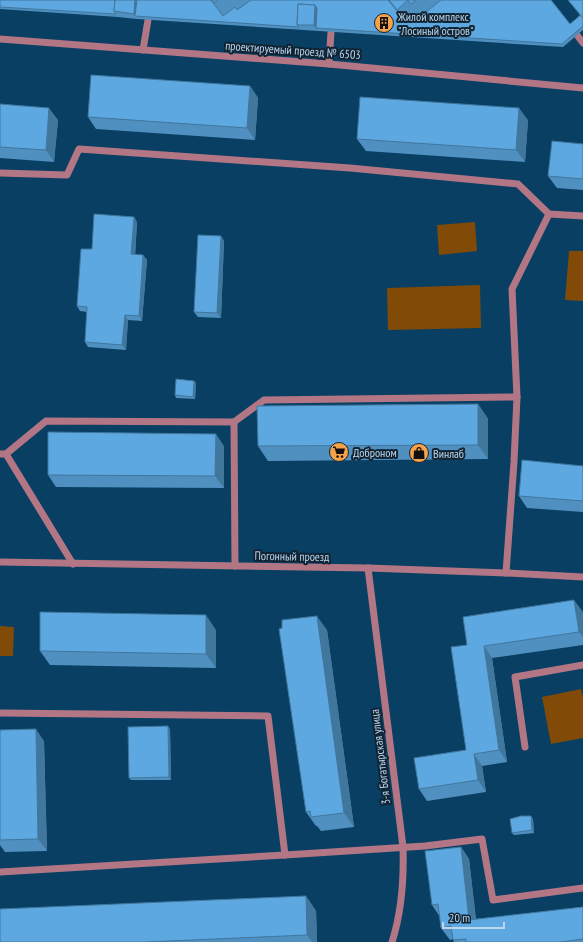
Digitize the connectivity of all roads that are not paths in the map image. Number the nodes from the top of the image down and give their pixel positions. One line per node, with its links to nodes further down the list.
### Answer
1 (148, 20): 6 (street)
2 (331, 32): 7 (street)
3 (577, 35): 5 (street)
4 (0, 40): 6 (street, проектируемый проезд № 6503)
5 (583, 43)
6 (143, 50): 7 (street, проектируемый проезд № 6503)
7 (329, 64): 8 (street, проектируемый проезд № 6503)
8 (583, 88)
9 (0, 173): 10 (street)
10 (549, 214): 11 (street); 12 (street)
11 (583, 216)
12 (517, 397): 13 (street); 19 (street)
13 (234, 422): 14 (street); 17 (street)
14 (3, 454): 16 (street)
15 (0, 562): 16 (street, Погонный проезд)
16 (73, 564): 17 (street, Погонный проезд)
17 (235, 566): 18 (street, Погонный проезд)
18 (368, 568): 19 (street, Погонный проезд); 24 (street, 3-я Богатырская улица)
19 (506, 573): 20 (street, Погонный проезд)
20 (583, 577)
21 (583, 665): 23 (street)
22 (0, 713): 25 (street)
23 (525, 746)
24 (403, 847): 25 (street); 27 (street); 28 (street, 3-я Богатырская улица)
25 (285, 856): 26 (street)
26 (0, 872)
27 (583, 888)
28 (392, 942)

